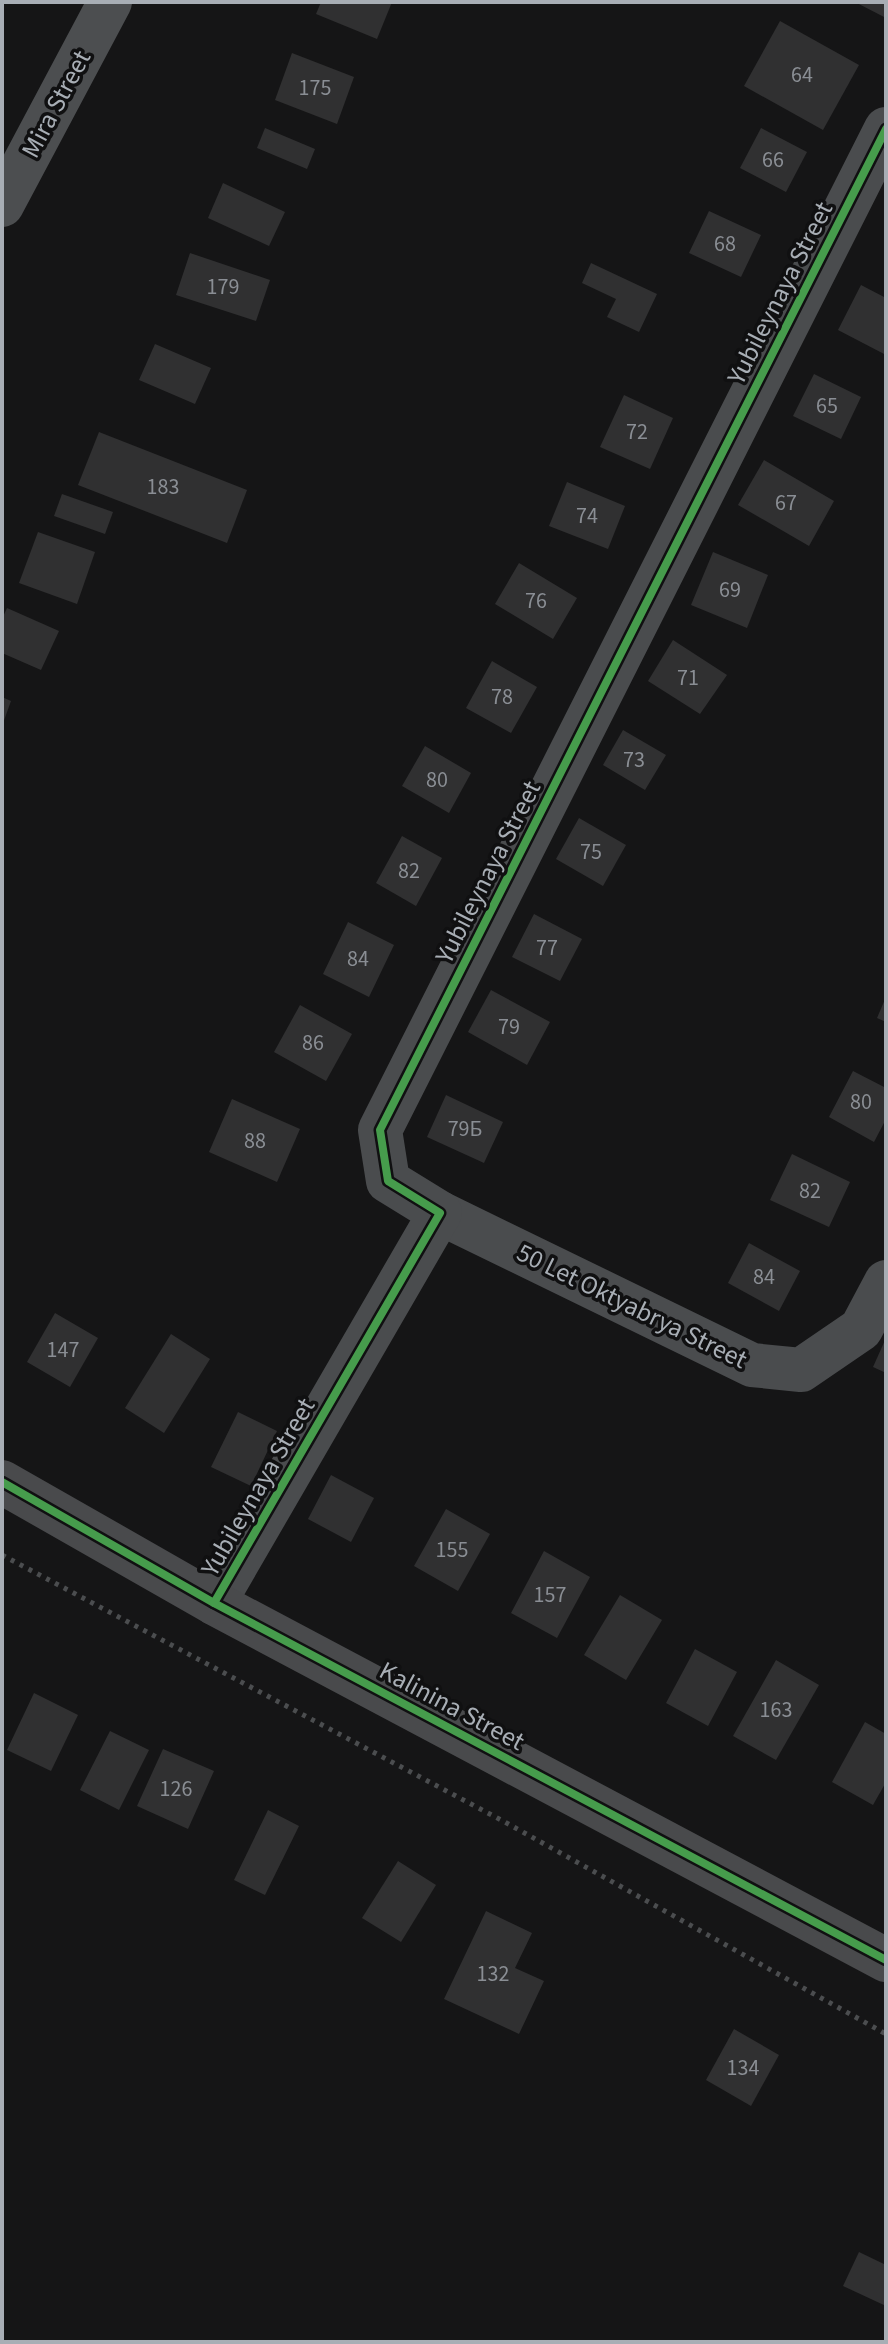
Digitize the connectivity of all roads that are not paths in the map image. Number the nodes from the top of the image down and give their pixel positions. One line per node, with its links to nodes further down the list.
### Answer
1 (110, 2): 3 (main road, Mira Street)
2 (886, 129): 4 (street, Yubileynaya Street)
3 (2, 205)
4 (440, 1213): 5 (street, 50 Let Oktyabrya Street); 7 (street, Yubileynaya Street)
5 (886, 1282)
6 (2, 1482): 7 (street, Kalinina Street)
7 (214, 1603): 8 (street, Kalinina Street)
8 (886, 1960)

